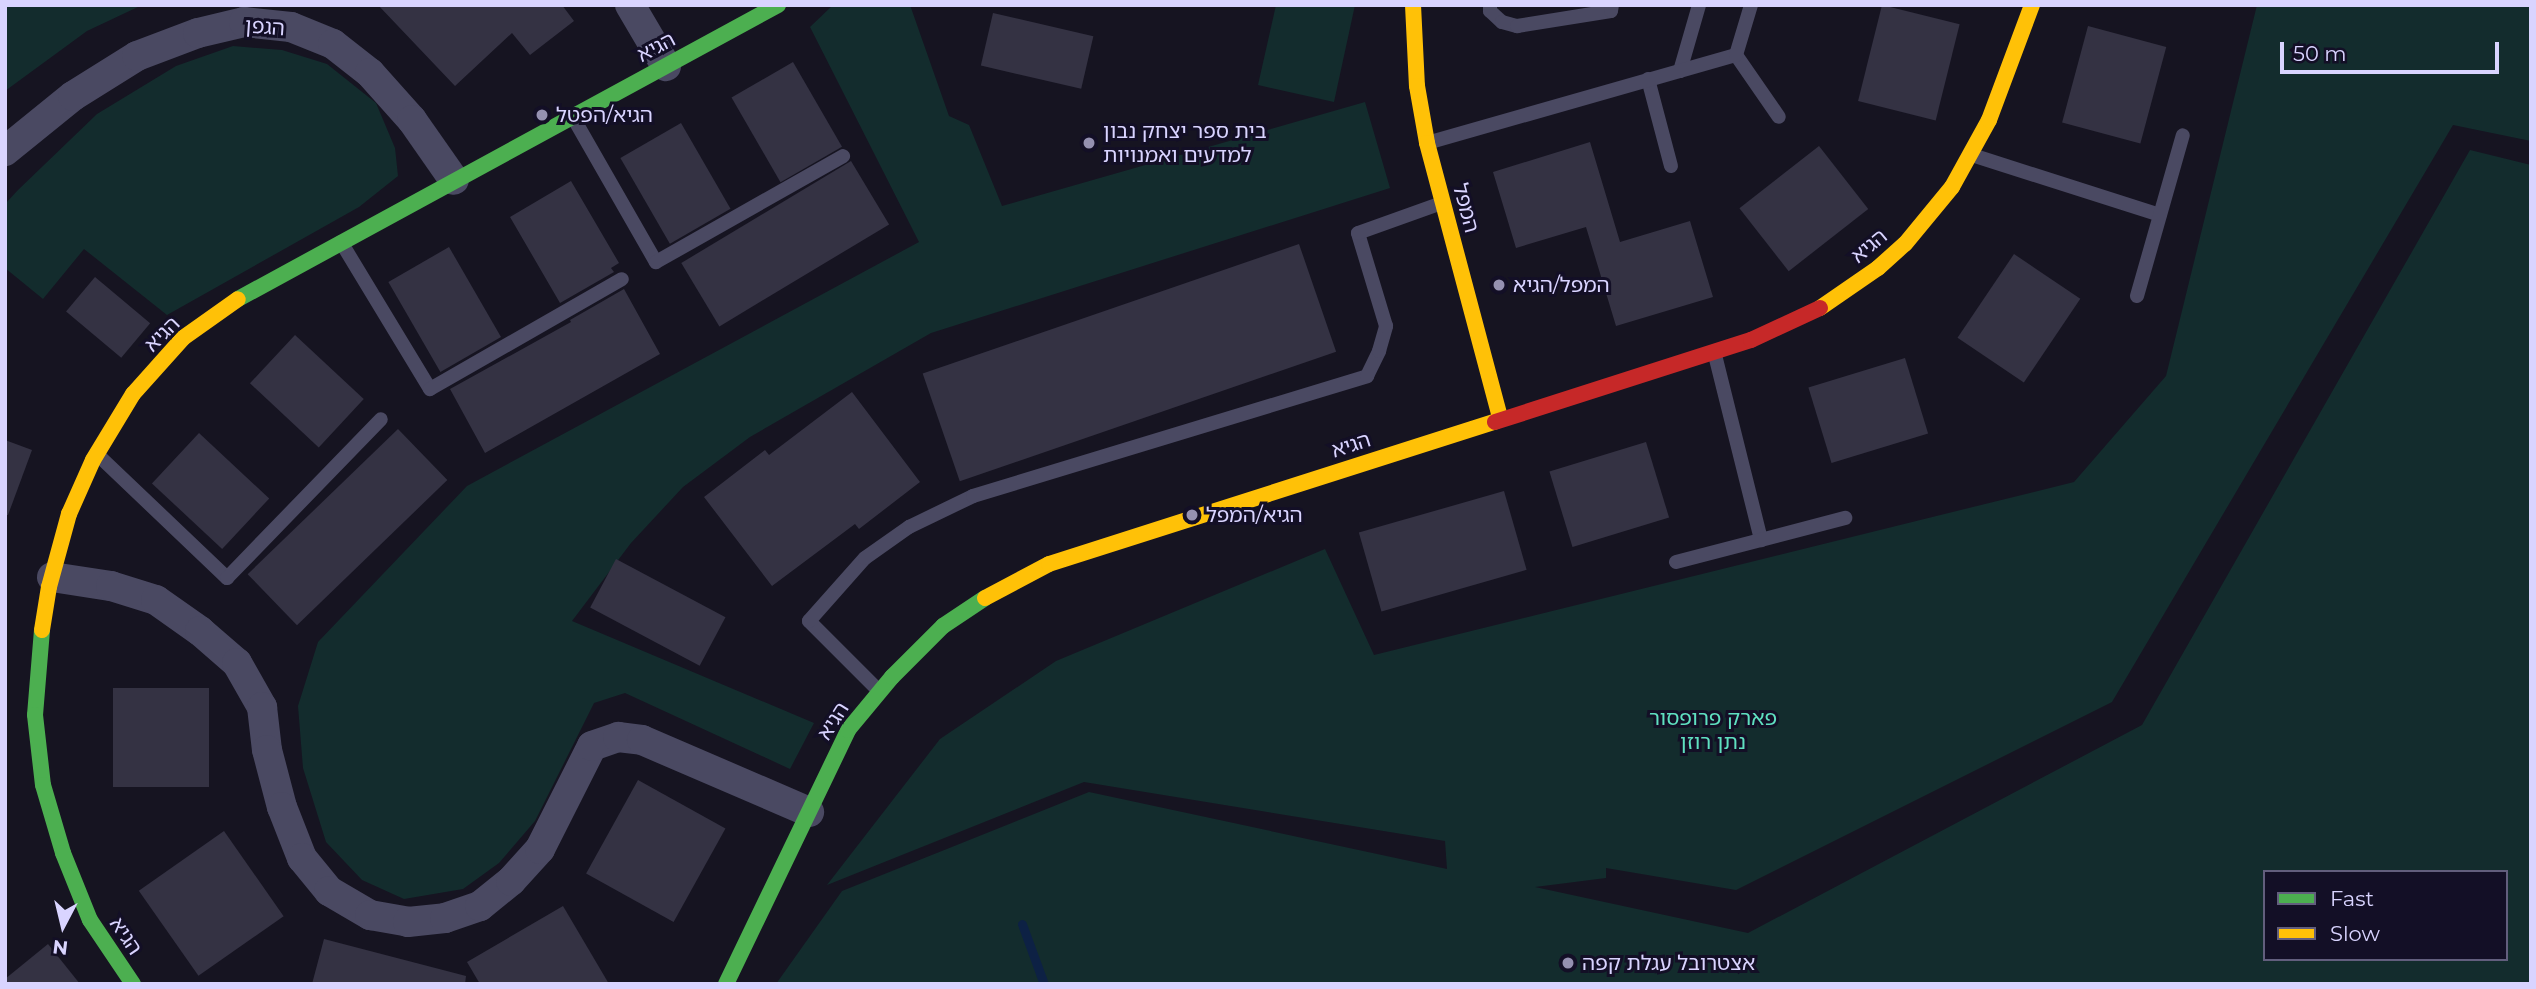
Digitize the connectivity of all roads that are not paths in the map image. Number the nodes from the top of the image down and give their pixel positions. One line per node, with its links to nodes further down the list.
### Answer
1 (630, 5): 10 (street)
2 (778, 5): 10 (street, הגיא)
3 (1413, 5): 16 (street, המפל)
4 (1490, 5): 5 (lane)
5 (1612, 5)
6 (1699, 5): 11 (lane)
7 (1751, 5): 9 (lane)
8 (2032, 5): 18 (street, הגיא)
9 (1736, 55): 11 (lane); 14 (lane)
10 (666, 66): 13 (street, הגיא)
11 (1680, 71): 12 (lane)
12 (1648, 79): 16 (lane); 20 (lane)
13 (573, 116): 19 (lane); 21 (street, הגיא)
14 (1779, 117)
15 (2183, 135): 23 (lane)
16 (1427, 143): 22 (street, המפל)
17 (5, 151): 21 (street, הגפן)
18 (1972, 155): 23 (lane); 27 (street, הגיא)
19 (843, 156)
20 (1671, 166)
21 (454, 180): 24 (street, הגיא)
22 (1443, 203): 28 (street, המפל); 35 (lane)
23 (2160, 215): 26 (lane)
24 (340, 242): 25 (lane); 30 (street, הגיא)
25 (622, 279)
26 (2137, 296)
27 (1714, 351): 28 (street, הגיא); 32 (lane)
28 (1500, 418): 35 (street, הגיא)
29 (381, 419): 30 (lane)
30 (97, 453): 34 (street, הגיא)
31 (1845, 518): 32 (lane)
32 (1761, 540): 33 (lane)
33 (1676, 562)
34 (52, 577): 36 (street); 37 (street, הגיא)
35 (880, 692): 36 (street, הגיא)
36 (809, 812): 38 (street, הגיא)
37 (133, 984)
38 (726, 984)

